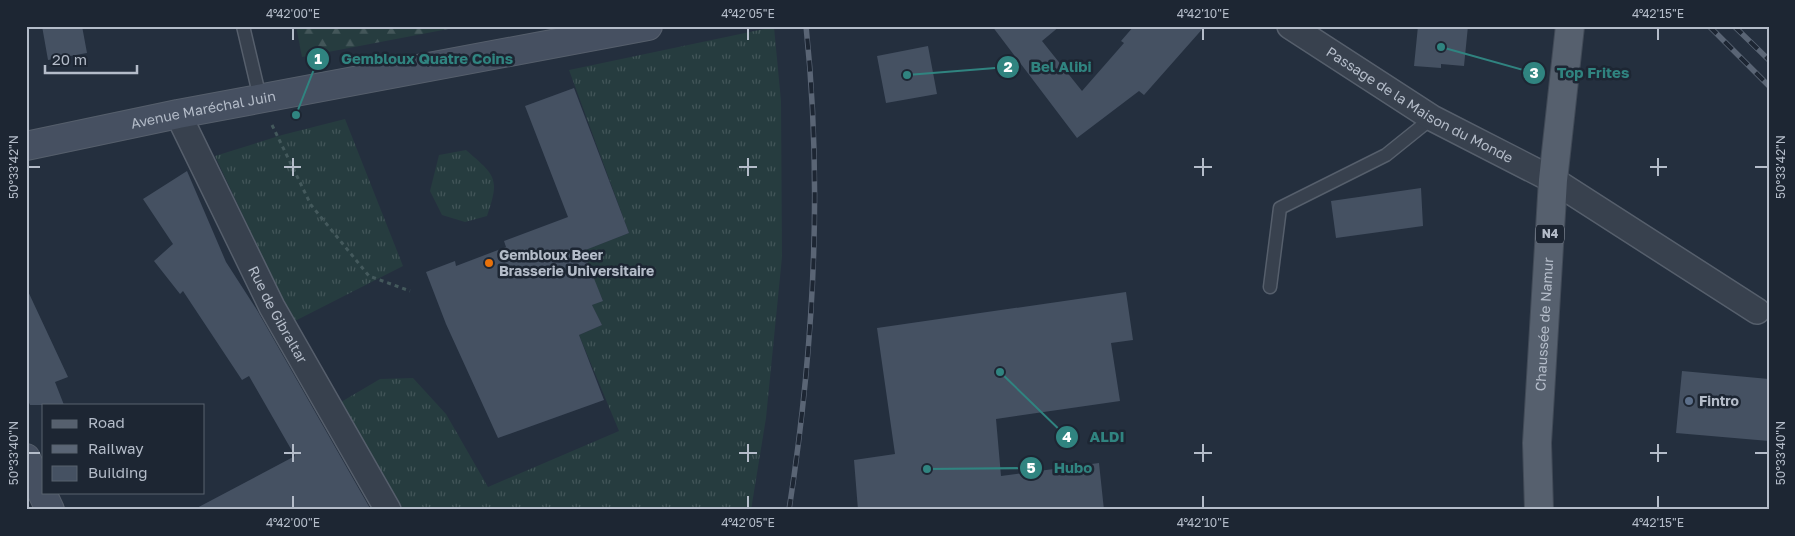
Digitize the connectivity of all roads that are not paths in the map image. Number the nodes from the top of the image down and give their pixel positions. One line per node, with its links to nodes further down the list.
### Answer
1 (243, 26): 5 (lane)
2 (648, 26): 5 (street, Avenue Maréchal Juin)
3 (1290, 26): 7 (street, Passage de la Maison du Monde)
4 (1570, 26): 9 (main road, Chaussée de Namur / N4)
5 (260, 98): 6 (street, Avenue Maréchal Juin)
6 (178, 114): 8 (street, Avenue Maréchal Juin); 17 (street, Rue de Gibraltar)
7 (1432, 118): 9 (street, Passage de la Maison du Monde); 10 (lane)
8 (26, 146)
9 (1553, 180): 11 (street, Passage de la Maison du Monde); 12 (main road, Chaussée de Namur / N4)
10 (1270, 287)
11 (1763, 309)
12 (1537, 443): 18 (main road, Chaussée de Namur / N4); 19 (main road, Chaussée de Namur / N4)
13 (26, 458): 14 (street)
14 (42, 493)
15 (43, 494): 16 (street)
16 (50, 510)
17 (388, 510)
18 (1526, 510)
19 (1539, 510)

